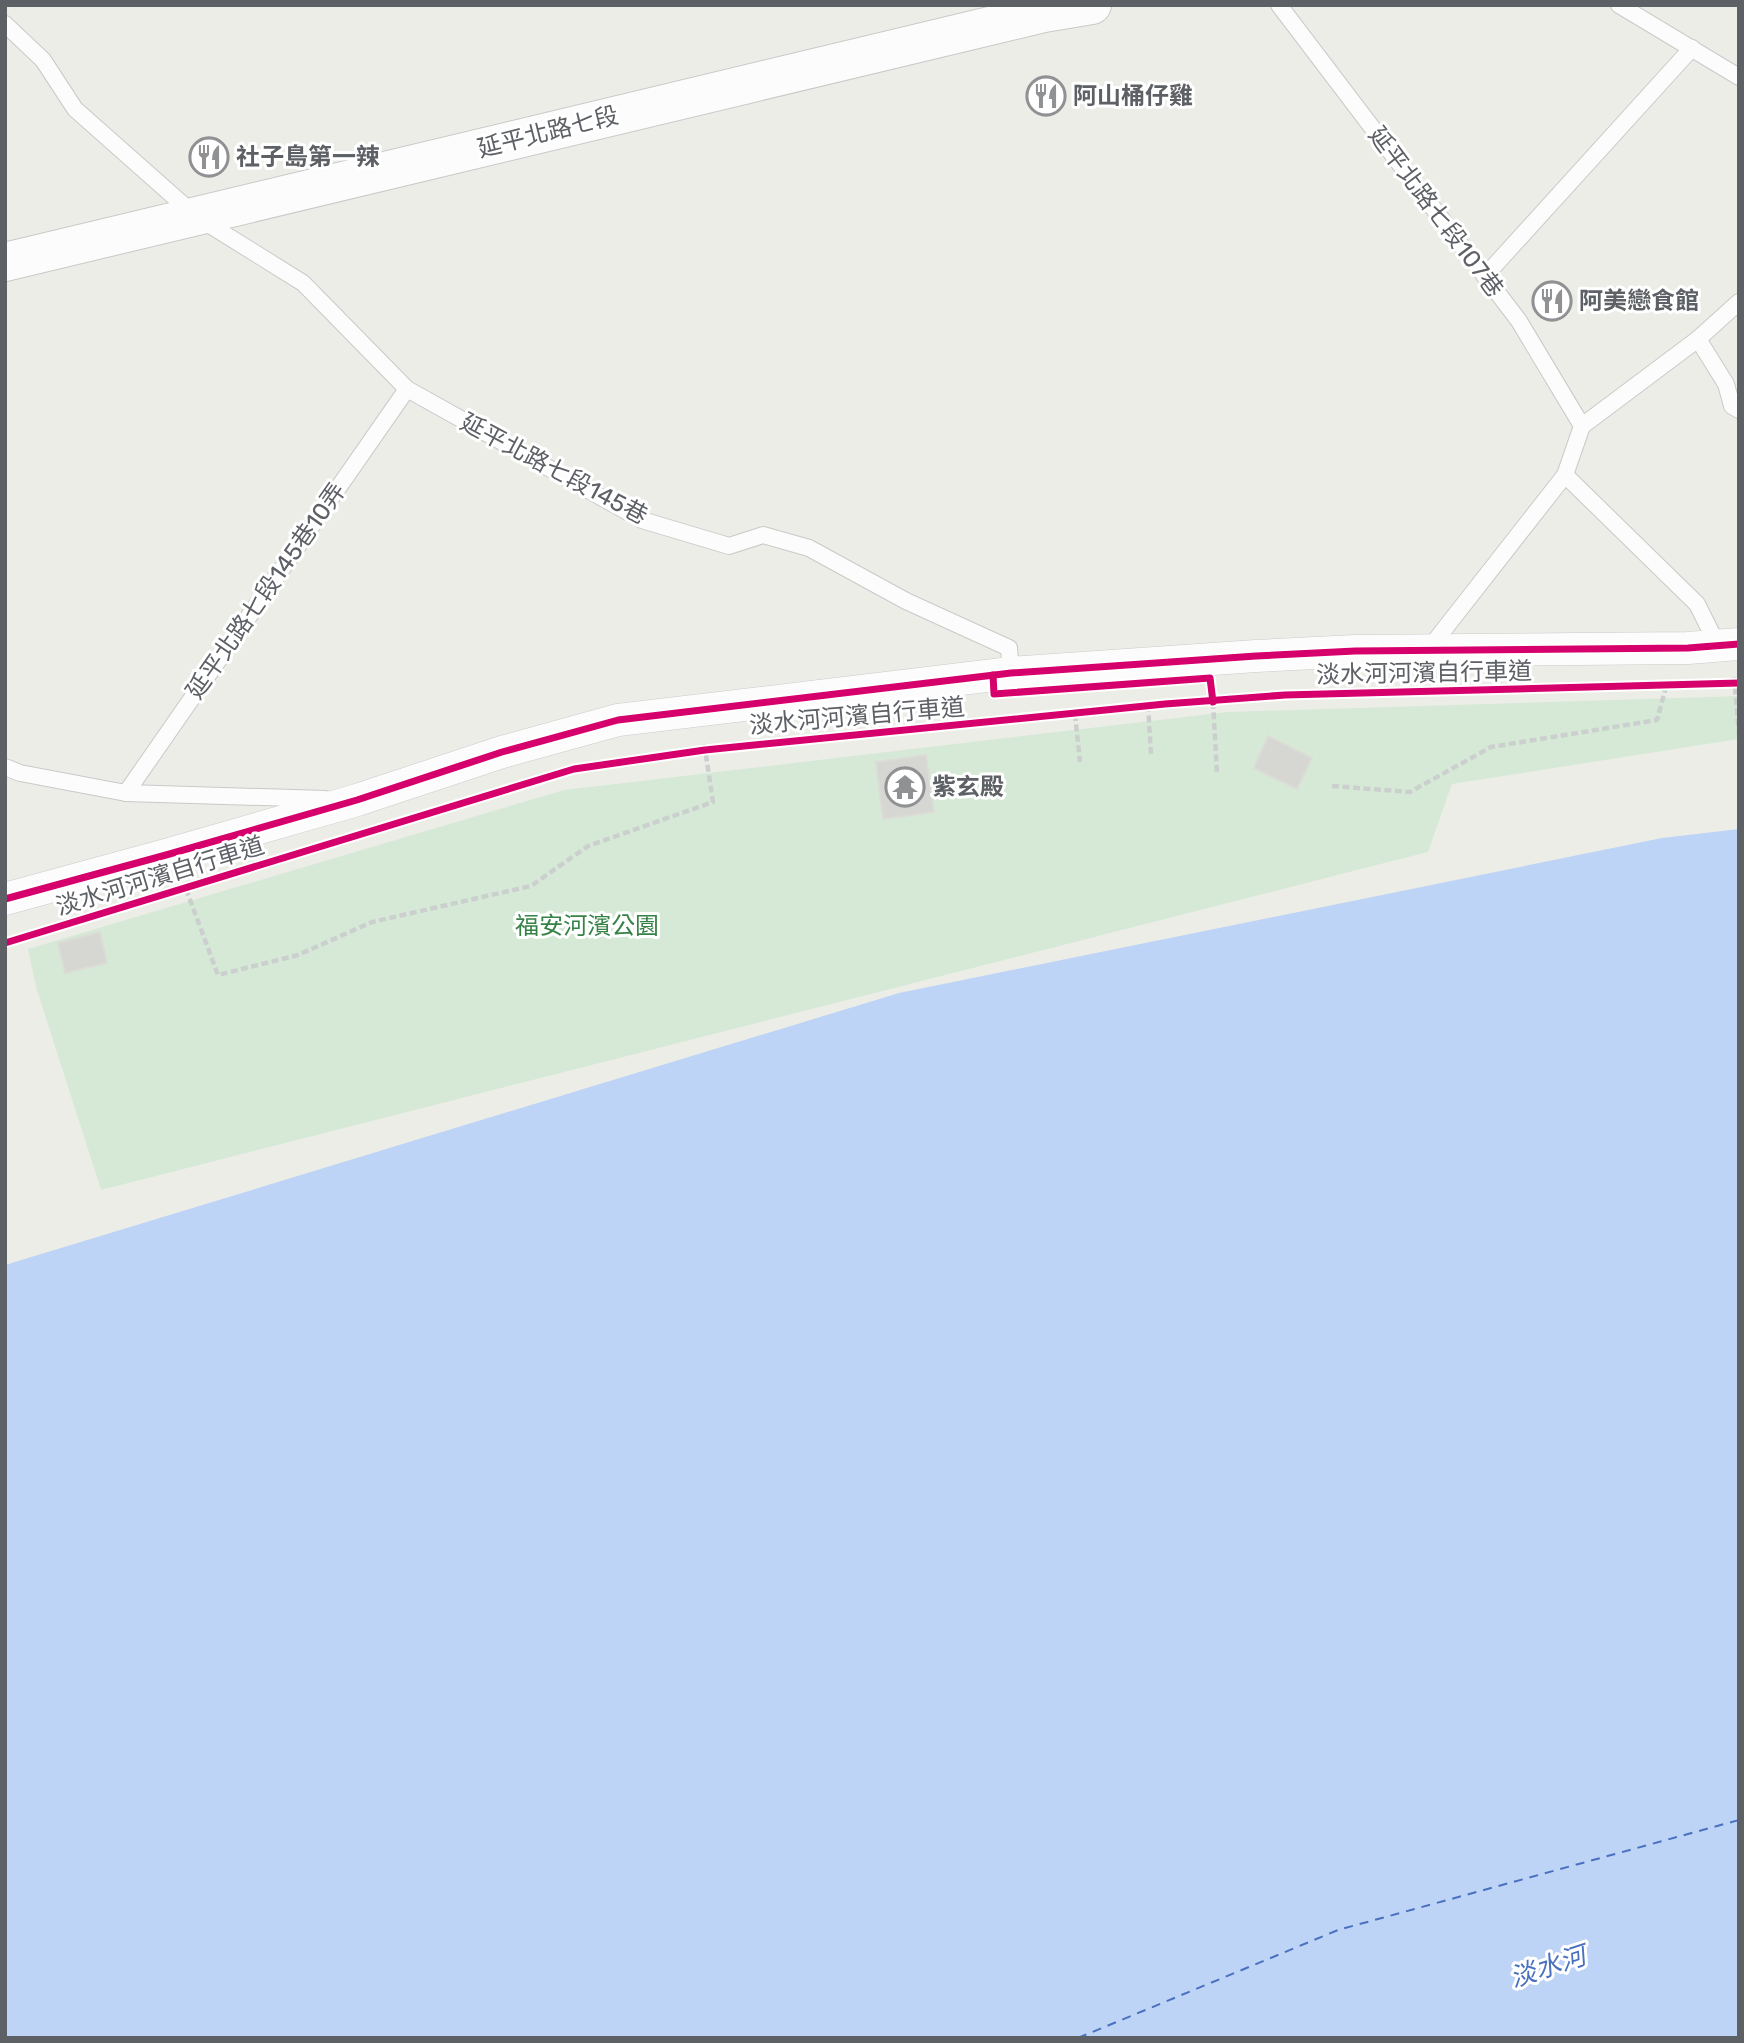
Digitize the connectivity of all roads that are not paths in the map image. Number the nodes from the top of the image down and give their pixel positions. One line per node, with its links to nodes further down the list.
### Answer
1 (1092, 5): 7 (street, 延平北路七段)
2 (1279, 5): 9 (lane, 延平北路七段107巷)
3 (1619, 5): 5 (lane)
4 (5, 24): 7 (lane, 延平北路七段145巷)
5 (1692, 48): 6 (lane); 9 (lane)
6 (1739, 77)
7 (197, 217): 8 (street, 延平北路七段); 12 (lane, 延平北路七段145巷)
8 (5, 262)
9 (1485, 276): 14 (lane, 延平北路七段107巷)
10 (1739, 302): 11 (lane)
11 (1698, 339): 13 (lane); 14 (lane)
12 (407, 388): 18 (lane, 延平北路七段145巷); 20 (lane, 延平北路七段145巷10弄)
13 (1739, 410)
14 (1582, 426): 15 (lane)
15 (1565, 475): 16 (lane); 17 (lane)
16 (1728, 645): 17 (street)
17 (1428, 650): 18 (street)
18 (1011, 673): 21 (street)
19 (5, 767): 20 (lane)
20 (125, 793): 21 (lane)
21 (357, 800): 22 (street)
22 (5, 899)

